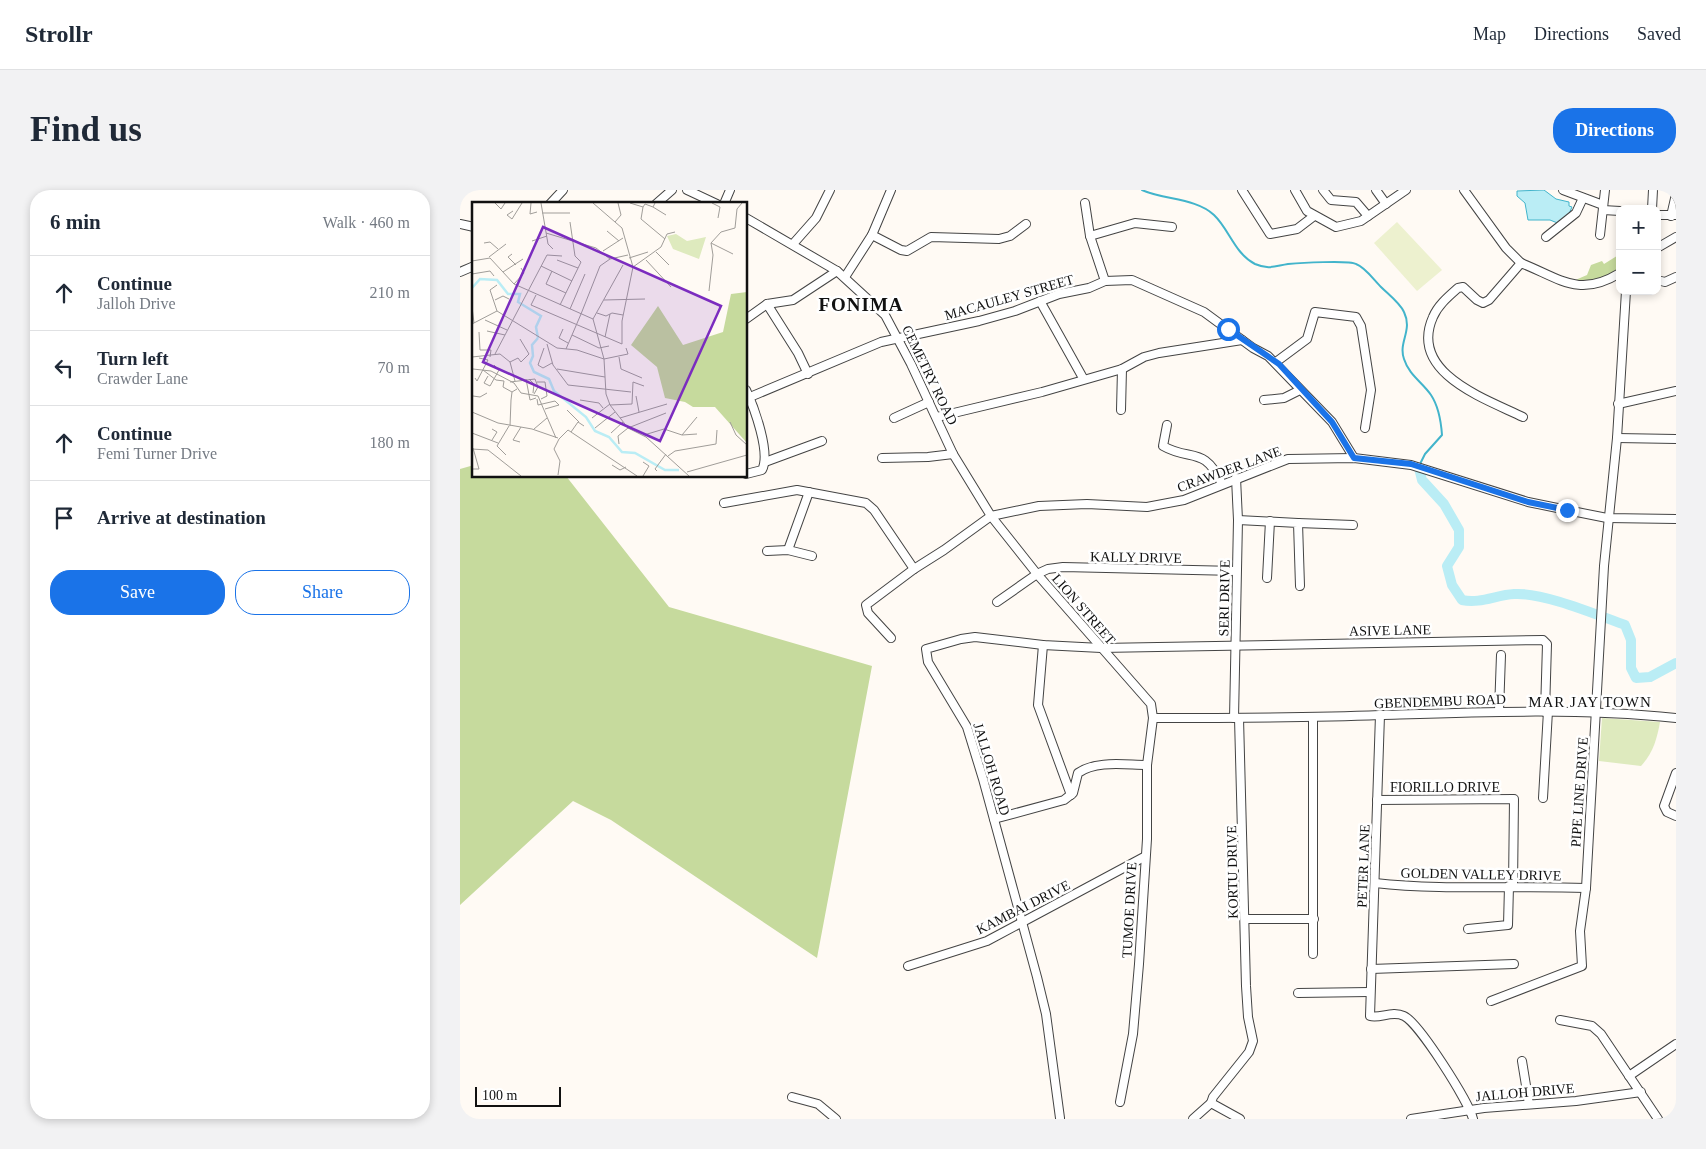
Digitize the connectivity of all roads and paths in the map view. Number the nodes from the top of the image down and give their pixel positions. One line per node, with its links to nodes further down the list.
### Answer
1 (563, 190): 18 (street)
2 (672, 190): 19 (street)
3 (687, 190): 20 (street)
4 (730, 190): 21 (street)
5 (830, 190): 38 (street)
6 (891, 190): 34 (street)
7 (1242, 190): 27 (street)
8 (1295, 190): 27 (street)
9 (1323, 190): 28 (street)
10 (1376, 190): 23 (street)
11 (1464, 190): 40 (street)
12 (1563, 190): 17 (street)
13 (1605, 190): 25 (street)
14 (1653, 190): 24 (street)
15 (1403, 191): 23 (street)
16 (1676, 194): 29 (street)
17 (1583, 198): 25 (street); 36 (street)
18 (552, 202)
19 (658, 202)
20 (713, 202)
21 (725, 202)
22 (1085, 203): 35 (street)
23 (1386, 204): 28 (street)
24 (1652, 205)
25 (1603, 207): 26 (street); 33 (street)
26 (1616, 210)
27 (1314, 216): 28 (street)
28 (1368, 216)
29 (1673, 216)
30 (748, 220): 38 (street, CEMETRY ROAD)
31 (1026, 224): 34 (street)
32 (1172, 227): 35 (street)
33 (1600, 234)
34 (872, 235): 45 (street)
35 (1090, 236): 47 (street)
36 (1546, 236)
37 (1676, 237): 39 (street)
38 (793, 244): 42 (street, CEMETRY ROAD)
39 (1661, 246)
40 (1521, 263): 44 (street); 67 (street)
41 (472, 267): 43 (street)
42 (837, 271): 45 (street, CEMETRY ROAD); 51 (street)
43 (460, 272)
44 (1616, 275)
45 (845, 277): 53 (street, CEMETRY ROAD)
46 (1676, 277): 48 (street)
47 (1105, 281): 50 (street, MACAULEY STREET); 54 (street)
48 (1661, 281)
49 (1626, 295): 64 (street, PIPE LINE DRIVE)
50 (1040, 301): 53 (street, MACAULEY STREET); 58 (street)
51 (767, 304): 52 (street); 57 (street)
52 (748, 318)
53 (898, 338): 57 (street, MACAULEY STREET); 63 (street, CEMETRY ROAD)
54 (1242, 340): 55 (street); 56 (street)
55 (1276, 362): 59 (street); 70 (street)
56 (1122, 368): 58 (street); 65 (street)
57 (808, 374): 61 (street, MACAULEY STREET)
58 (1083, 378): 66 (street)
59 (1300, 390): 62 (street); 76 (street)
60 (1676, 390): 64 (street)
61 (748, 394): 77 (street)
62 (1264, 400)
63 (929, 402): 66 (street, CEMETRY ROAD); 68 (street)
64 (1618, 404): 71 (street, PIPE LINE DRIVE)
65 (1121, 410)
66 (938, 417): 74 (street, CEMETRY ROAD)
67 (1523, 417)
68 (894, 418)
69 (1167, 425): 80 (street)
70 (1365, 428)
71 (1617, 438): 72 (street); 84 (street, PIPE LINE DRIVE)
72 (1676, 439)
73 (822, 441): 77 (street)
74 (954, 454): 75 (street); 83 (street, CEMETRY ROAD)
75 (882, 458)
76 (1354, 458): 79 (street, CRAWDER LANE); 84 (street, CRAWDER LANE)
77 (765, 462): 78 (street)
78 (748, 474)
79 (1236, 478): 80 (street, CRAWDER LANE); 85 (street, SERI DRIVE)
80 (1222, 484): 83 (street, CRAWDER LANE)
81 (809, 492): 82 (street); 90 (street); 93 (street)
82 (724, 503)
83 (990, 516): 93 (street); 95 (street, LION STREET)
84 (1608, 518): 86 (street, CRAWDER LANE); 106 (street, PIPE LINE DRIVE)
85 (1238, 520): 87 (street); 94 (street, SERI DRIVE)
86 (1676, 520)
87 (1270, 521): 88 (street); 96 (street)
88 (1298, 523): 89 (street); 97 (street)
89 (1353, 525)
90 (788, 550): 91 (street); 92 (street)
91 (768, 551)
92 (812, 556)
93 (914, 569): 99 (street)
94 (1236, 571): 95 (street, KALLY DRIVE); 101 (street, SERI DRIVE)
95 (1037, 574): 98 (street); 102 (street, LION STREET)
96 (1267, 578)
97 (1300, 586)
98 (997, 602)
99 (891, 638)
100 (1043, 645): 102 (street, JALLOH ROAD); 114 (street); 118 (street, JALLOH ROAD)
101 (1235, 645): 102 (street, JALLOH ROAD); 105 (street, ASIVE LANE); 110 (street, SERI DRIVE)
102 (1101, 648): 109 (street, LION STREET)
103 (1501, 655): 104 (street)
104 (1499, 711): 105 (street, GBENDEMBU ROAD); 107 (street, GBENDEMBU ROAD)
105 (1546, 712): 106 (street, GBENDEMBU ROAD); 115 (street)
106 (1597, 713): 111 (street, GBENDEMBU ROAD); 122 (street, PIPE LINE DRIVE)
107 (1380, 715): 108 (street, GBENDEMBU ROAD); 116 (street, PETER LANE)
108 (1313, 717): 110 (street, GBENDEMBU ROAD); 124 (street)
109 (1153, 718): 110 (street, GBENDEMBU ROAD); 112 (street, TUMOE DRIVE)
110 (1237, 718): 123 (street, KORTU DRIVE)
111 (1676, 718)
112 (1147, 765): 114 (street); 119 (street, TUMOE DRIVE)
113 (1676, 773): 117 (street)
114 (1071, 795): 118 (street)
115 (1544, 798)
116 (1377, 800): 120 (street, PETER LANE); 121 (street, FIORILLO DRIVE)
117 (1676, 816)
118 (994, 820): 125 (street, JALLOH ROAD)
119 (1144, 857): 125 (street, KAMBAI DRIVE); 140 (street, TUMOE DRIVE)
120 (1375, 883): 121 (street, GOLDEN VALLEY DRIVE); 130 (street, PETER LANE)
121 (1511, 886): 122 (street, GOLDEN VALLEY DRIVE); 126 (street)
122 (1586, 888): 133 (street, PIPE LINE DRIVE)
123 (1245, 918): 124 (street); 141 (street, KORTU DRIVE)
124 (1314, 919): 127 (street)
125 (1023, 923): 129 (street, KAMBAI DRIVE); 145 (street, JALLOH ROAD)
126 (1468, 929)
127 (1313, 954)
128 (1514, 964): 130 (street)
129 (908, 966)
130 (1371, 969): 131 (street, PETER LANE)
131 (1370, 992): 132 (street); 143 (street, PETER LANE)
132 (1298, 993)
133 (1492, 1001)
134 (1560, 1020): 137 (street)
135 (1676, 1044): 137 (street)
136 (1522, 1061): 142 (street)
137 (1629, 1076): 138 (street)
138 (1641, 1092): 142 (street, JALLOH DRIVE); 150 (street)
139 (792, 1097): 144 (street)
140 (1120, 1102)
141 (1211, 1103): 146 (street); 147 (street)
142 (1529, 1104): 143 (street, JALLOH DRIVE)
143 (1471, 1110): 148 (street, JALLOH DRIVE); 149 (street)
144 (836, 1119)
145 (1060, 1119)
146 (1193, 1119)
147 (1240, 1119)
148 (1411, 1119)
149 (1473, 1119)
150 (1658, 1119)

